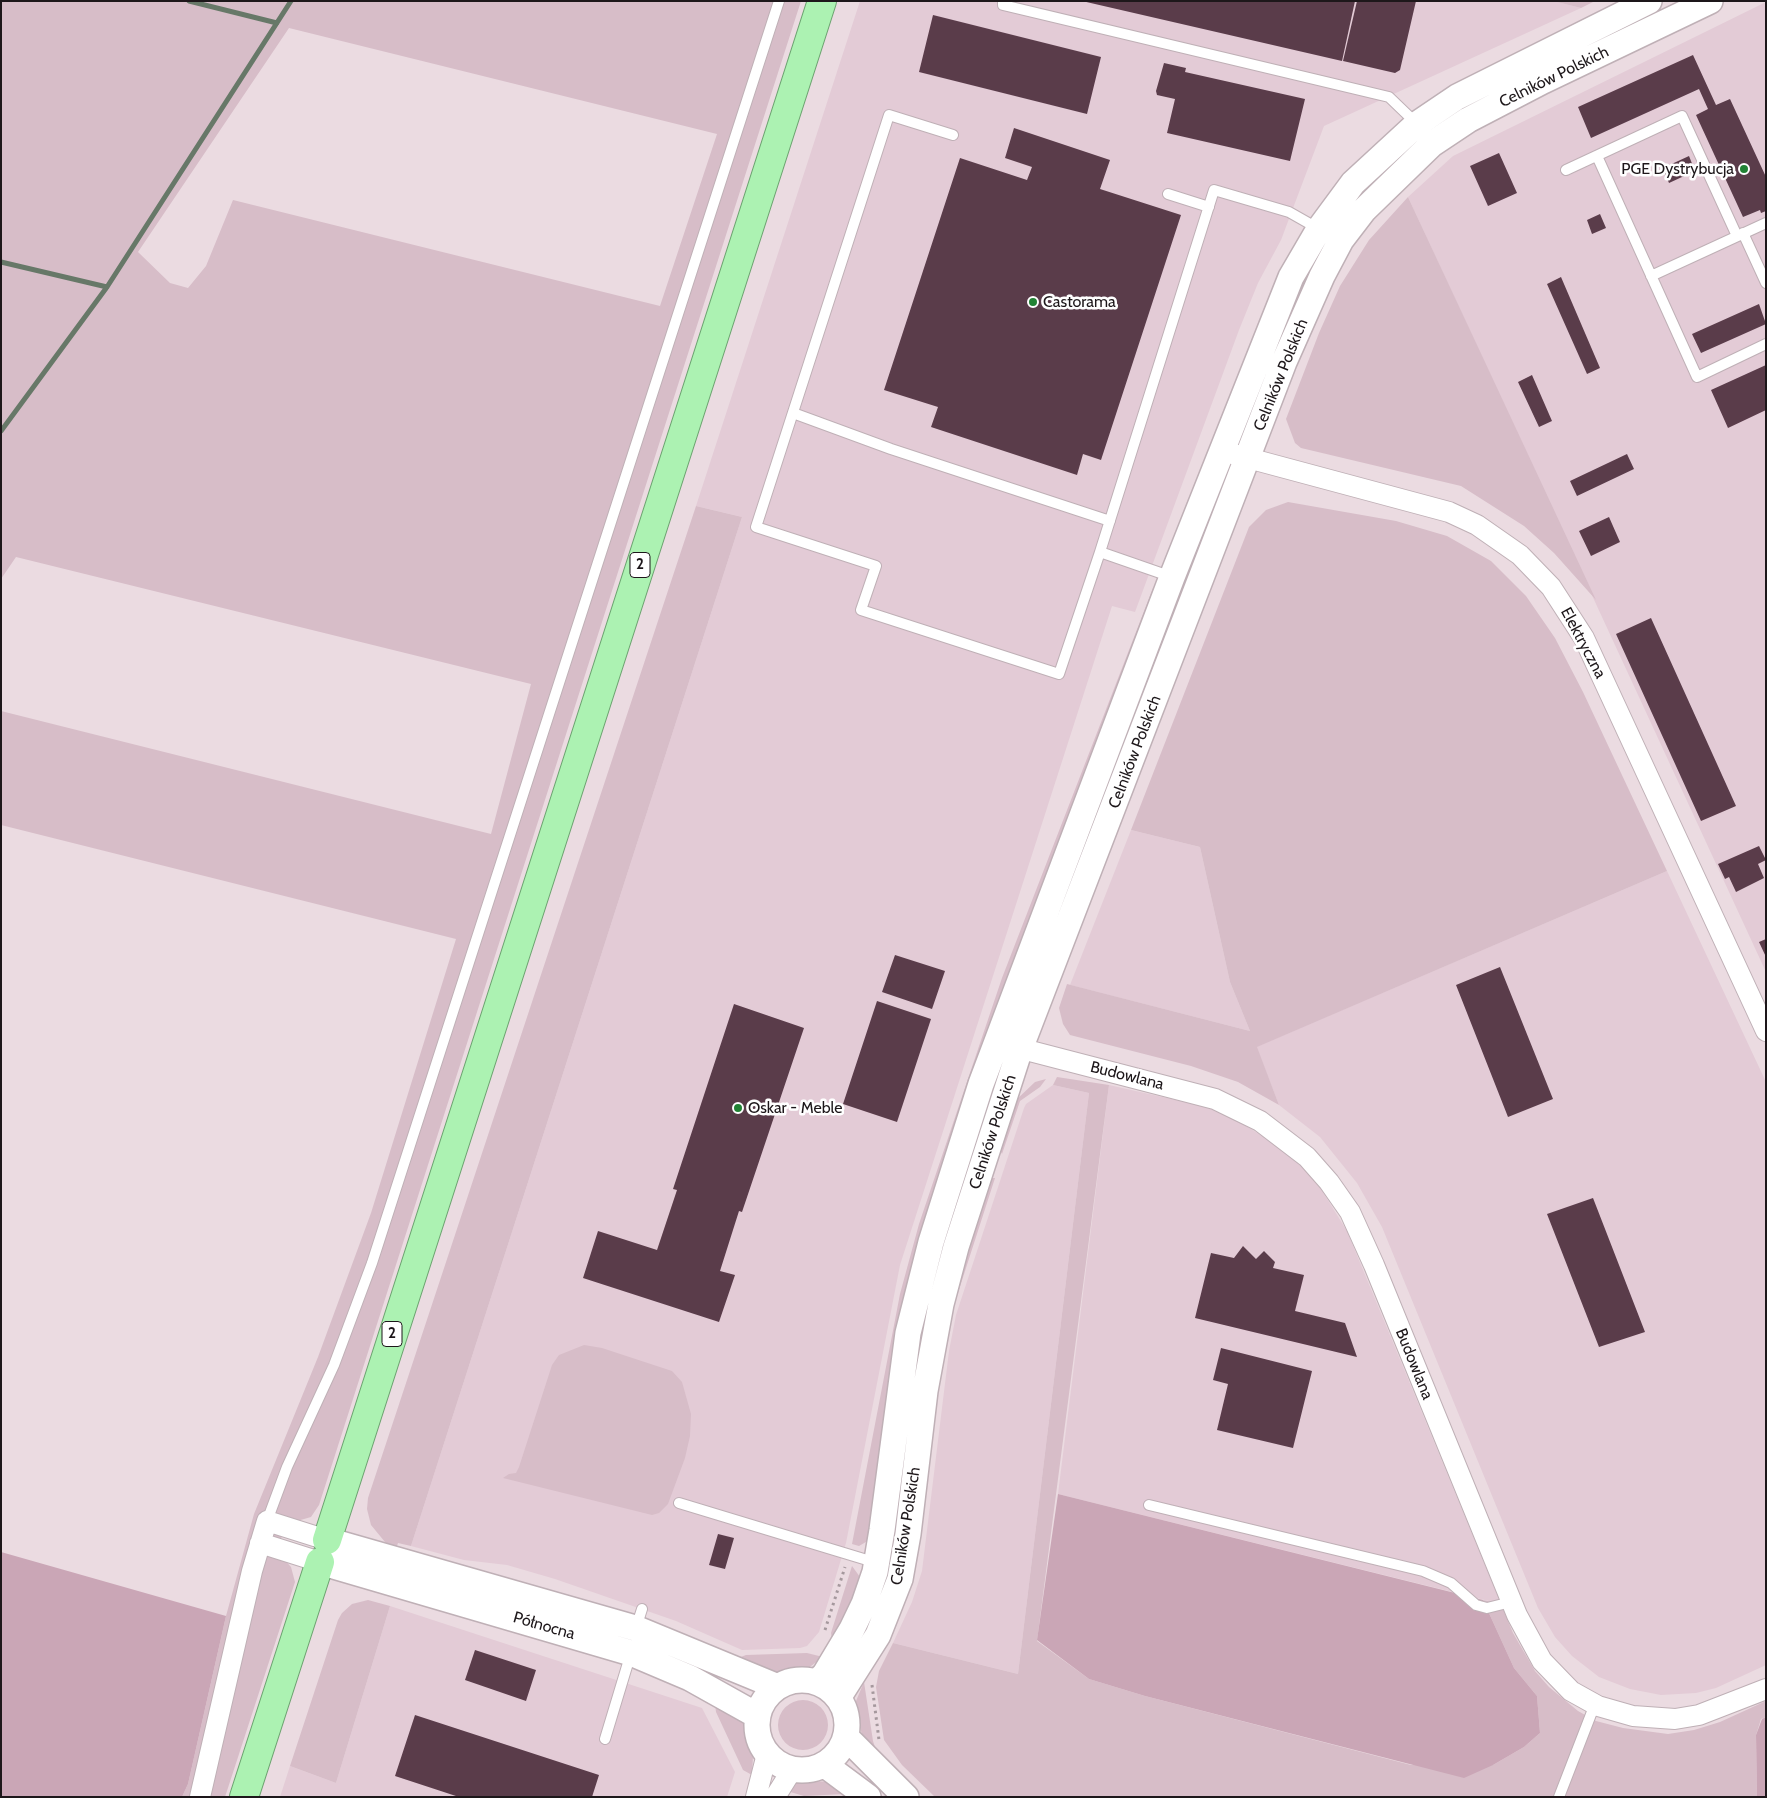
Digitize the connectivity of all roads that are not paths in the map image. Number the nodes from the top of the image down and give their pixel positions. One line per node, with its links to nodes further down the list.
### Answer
1 (779, 1): 29 (lane)
2 (822, 1): 31 (highway, 2)
3 (1003, 1): 6 (lane)
4 (1649, 1): 6 (street, Celników Polskich)
5 (1710, 1): 6 (street, Celników Polskich)
6 (1425, 134): 13 (street, Celników Polskich); 20 (street, Celników Polskich)
7 (953, 135): 18 (lane)
8 (1596, 156): 9 (lane); 14 (lane); 15 (lane)
9 (1566, 170)
10 (1168, 194): 11 (lane)
11 (1209, 207): 13 (lane); 21 (lane)
12 (1766, 222): 14 (lane)
13 (1319, 229): 19 (street, Celników Polskich)
14 (1740, 235): 15 (lane); 16 (lane)
15 (1651, 276): 17 (lane)
16 (1766, 283)
17 (1766, 344)
18 (793, 413): 21 (lane); 22 (lane)
19 (1221, 450): 20 (street, Elektryczna); 23 (street, Celników Polskich)
20 (1247, 459): 24 (street, Elektryczna); 26 (street, Celników Polskich)
21 (1110, 520): 22 (lane)
22 (1100, 552): 23 (lane)
23 (1172, 577): 25 (street, Celników Polskich)
24 (1766, 1031)
25 (996, 1041): 26 (street, Budowlana); 32 (street, Celników Polskich)
26 (1020, 1049): 33 (street, Budowlana); 38 (street, Celników Polskich)
27 (679, 1503): 32 (lane)
28 (1149, 1505): 33 (lane)
29 (267, 1521): 30 (street); 31 (street)
30 (260, 1543): 31 (street); 46 (street)
31 (324, 1551): 34 (street, Północna); 36 (street, Północna); 47 (highway, 2)
32 (877, 1563): 35 (street, Celników Polskich)
33 (1511, 1602): 39 (street, Budowlana)
34 (630, 1653): 40 (street, Północna); 42 (lane)
35 (817, 1682): 36 (street); 38 (street)
36 (778, 1687): 40 (street)
37 (1766, 1689): 39 (street, Budowlana)
38 (838, 1698): 41 (street)
39 (1595, 1704): 52 (lane)
40 (758, 1716): 43 (street)
41 (846, 1737): 44 (street); 51 (street)
42 (604, 1739)
43 (767, 1754): 45 (street); 48 (street)
44 (825, 1765): 45 (street); 50 (street)
45 (792, 1770): 49 (street)
46 (200, 1797)
47 (244, 1797)
48 (756, 1797)
49 (775, 1797)
50 (868, 1797)
51 (906, 1797)
52 (1559, 1797)

